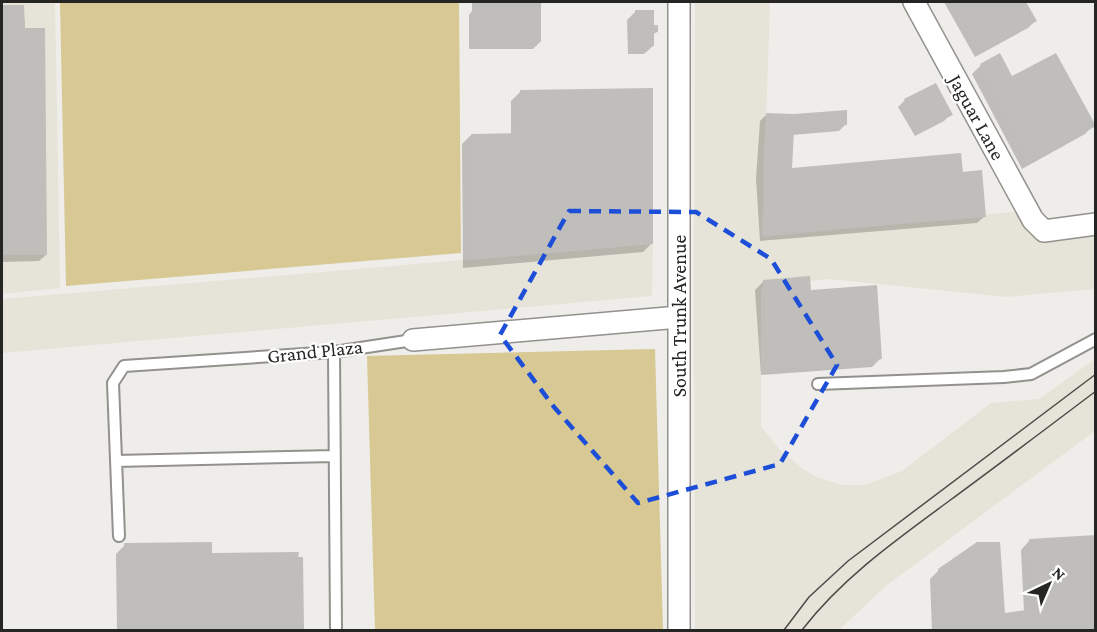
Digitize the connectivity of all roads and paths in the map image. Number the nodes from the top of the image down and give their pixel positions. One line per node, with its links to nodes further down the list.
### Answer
1 (679, 2): 4 (street, South Trunk Avenue)
2 (914, 2): 3 (street, Jaguar Lane)
3 (1095, 224)
4 (679, 317): 5 (street, Grand Plaza); 13 (street, South Trunk Avenue)
5 (413, 339): 7 (lane, Grand Plaza)
6 (1095, 339): 8 (lane)
7 (334, 352): 9 (lane); 10 (lane, Grand Plaza)
8 (818, 384)
9 (334, 456): 10 (lane); 12 (lane)
10 (116, 461): 11 (lane, Grand Plaza)
11 (119, 536)
12 (336, 630)
13 (679, 630)

